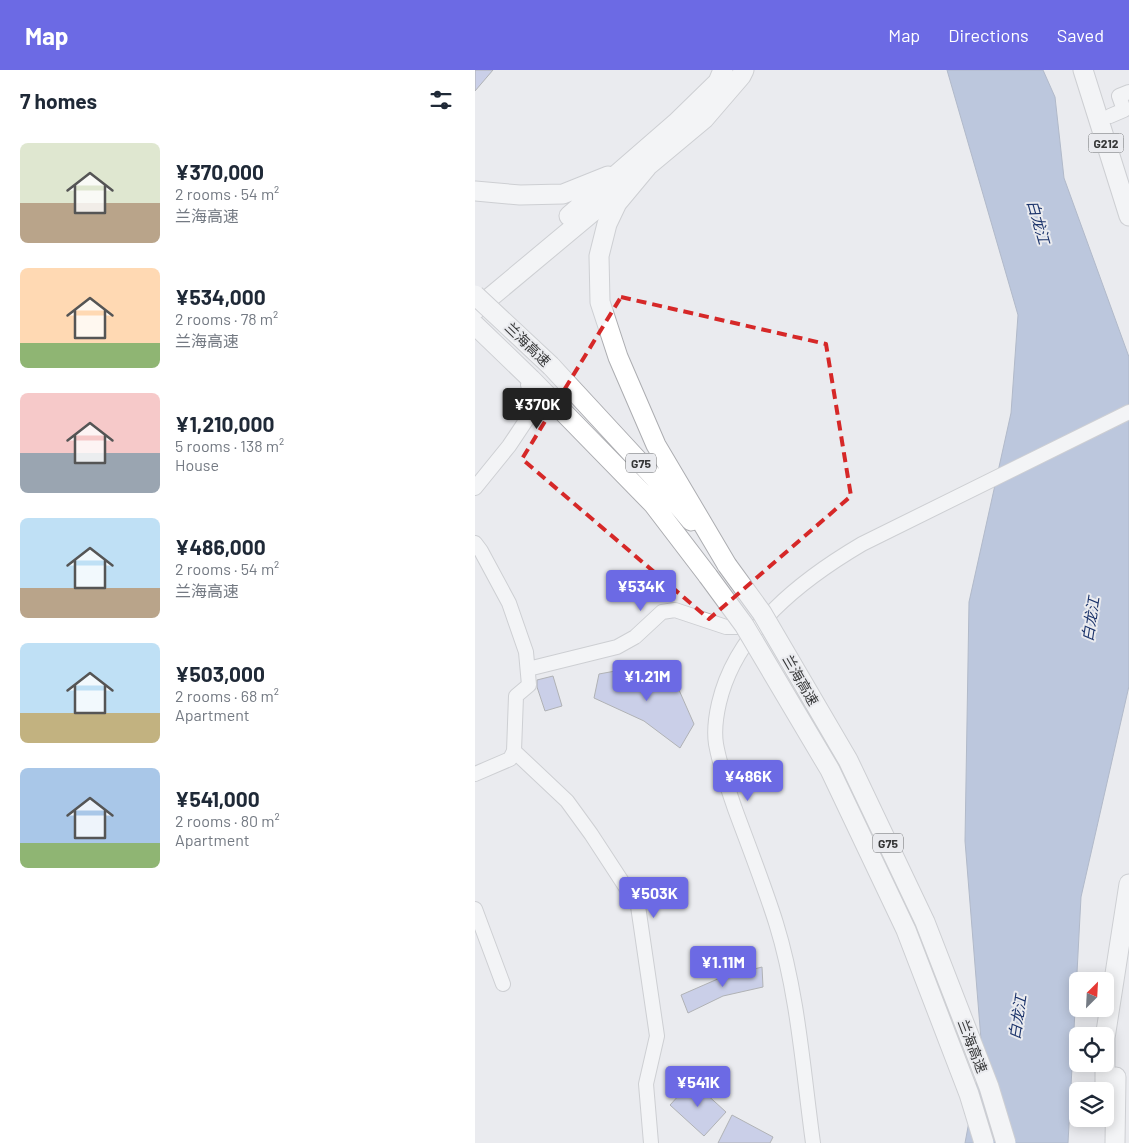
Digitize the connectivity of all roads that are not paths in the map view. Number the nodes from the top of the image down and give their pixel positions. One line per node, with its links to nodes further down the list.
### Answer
1 (723, 70): 8 (highway)
2 (744, 70): 7 (highway)
3 (1083, 70): 11 (highway, G212)
4 (1096, 70): 6 (highway, G212)
5 (1129, 92): 6 (street)
6 (1111, 116): 9 (highway, G212)
7 (647, 167): 13 (highway); 19 (highway)
8 (621, 171): 10 (highway); 12 (highway)
9 (1129, 175)
10 (475, 191)
11 (1129, 216)
12 (475, 296): 19 (highway, 兰海高速 / G75, bridge)
13 (475, 310)
14 (475, 325): 32 (highway, 兰海高速 / G75, bridge)
15 (511, 365): 17 (street)
16 (1129, 412): 20 (street)
17 (475, 488)
18 (475, 543): 21 (street)
19 (727, 564): 33 (highway, 兰海高速 / G75, bridge)
20 (757, 628): 21 (street); 31 (street)
21 (528, 669): 22 (street)
22 (514, 751): 23 (street); 30 (street)
23 (475, 774)
24 (1128, 894): 28 (highway)
25 (475, 909): 27 (street)
26 (1129, 958): 35 (highway)
27 (503, 984)
28 (1105, 1082)
29 (1105, 1127): 34 (highway)
30 (651, 1143)
31 (813, 1143)
32 (984, 1143)
33 (1006, 1143)
34 (1105, 1143)
35 (1115, 1143)

